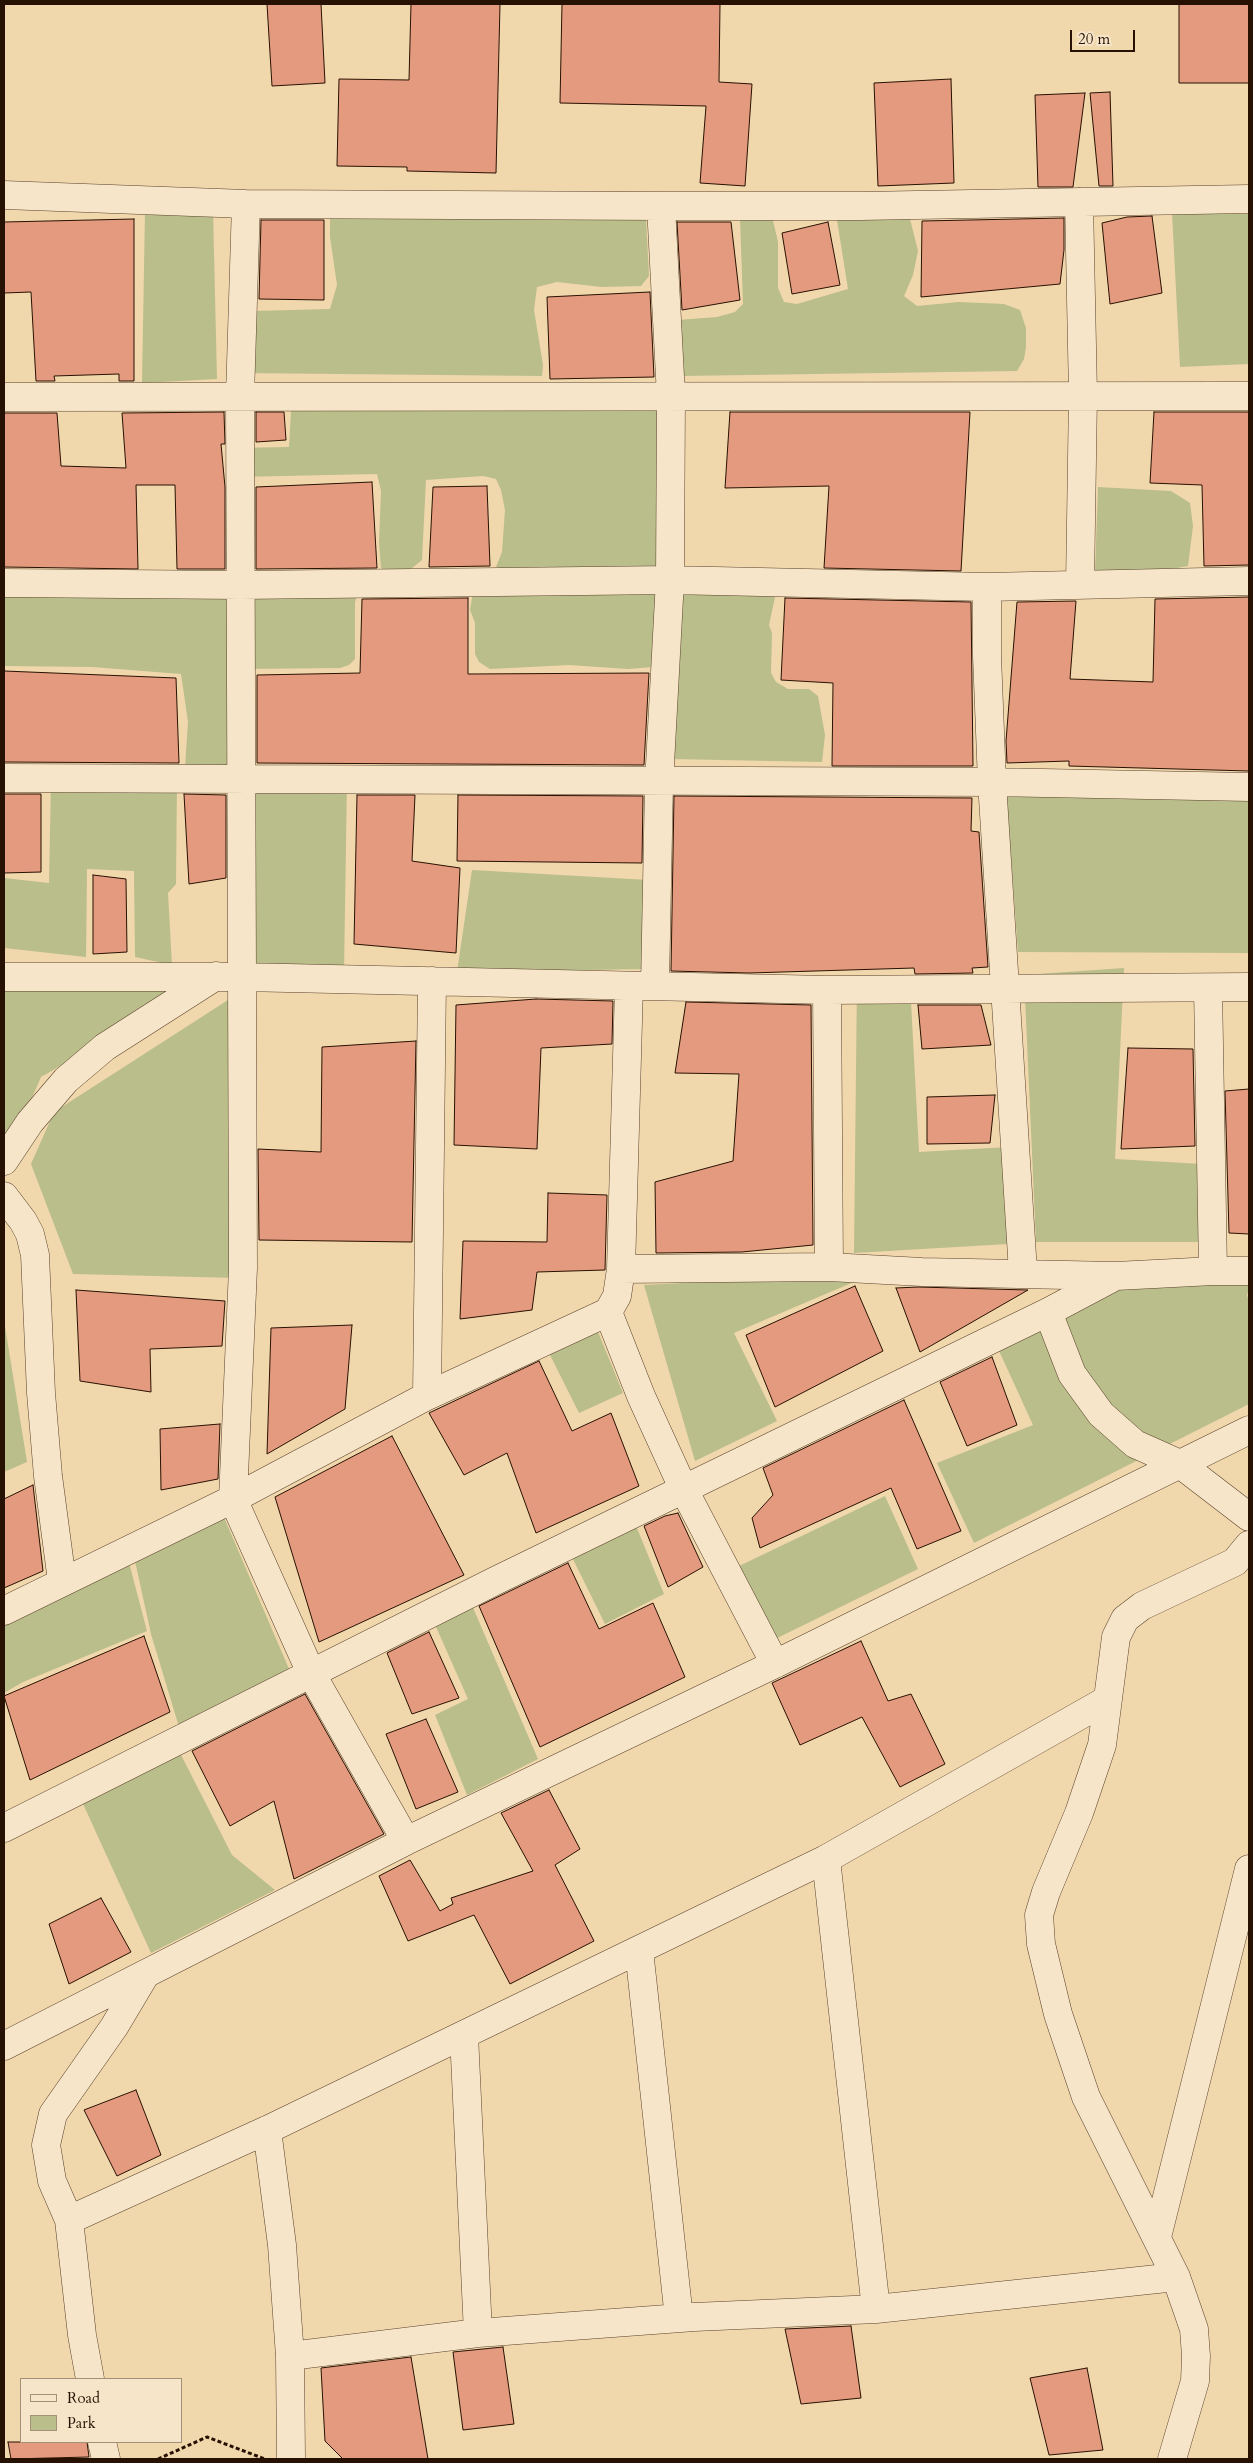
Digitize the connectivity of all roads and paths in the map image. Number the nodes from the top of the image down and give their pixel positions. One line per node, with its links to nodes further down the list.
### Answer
1 (4, 195): 4 (street)
2 (1249, 199): 3 (street)
3 (1079, 202): 5 (street); 6 (street)
4 (246, 204): 5 (street); 7 (street)
5 (661, 206): 8 (street)
6 (1083, 394): 8 (street); 9 (street); 15 (street)
7 (240, 396): 8 (street); 10 (street); 14 (street)
8 (671, 396): 11 (street)
9 (1249, 396)
10 (4, 397)
11 (670, 580): 14 (street); 16 (street); 20 (street)
12 (1249, 581): 15 (street)
13 (4, 583): 14 (street)
14 (241, 585): 18 (street)
15 (1080, 585): 16 (street)
16 (987, 587): 19 (street)
17 (4, 778): 18 (street)
18 (241, 778): 20 (street); 22 (street)
19 (992, 782): 20 (street); 21 (street); 28 (street)
20 (659, 783): 25 (street)
21 (1249, 787)
22 (229, 976): 23 (street); 24 (street); 30 (street); 44 (street)
23 (4, 977)
24 (432, 981): 25 (street); 40 (street)
25 (642, 986): 29 (street); 33 (street)
26 (1249, 987): 27 (street)
27 (1208, 988): 28 (street); 34 (street)
28 (1006, 989): 29 (street); 36 (street)
29 (827, 990): 32 (street)
30 (4, 1162)
31 (4, 1196): 47 (street)
32 (829, 1267): 33 (street); 36 (street)
33 (621, 1269): 38 (street)
34 (1213, 1271): 35 (street); 37 (street)
35 (1249, 1271)
36 (1023, 1272): 37 (street)
37 (1116, 1276): 39 (street)
38 (608, 1312): 40 (street); 43 (street)
39 (1048, 1312): 42 (street); 43 (street)
40 (427, 1396): 44 (street)
41 (1249, 1430): 42 (street)
42 (1180, 1464): 45 (street); 49 (street)
43 (683, 1488): 49 (street); 50 (street)
44 (233, 1500): 47 (street); 50 (street)
45 (1249, 1517)
46 (1249, 1545): 51 (street)
47 (62, 1581): 48 (street)
48 (4, 1611)
49 (774, 1664): 53 (street)
50 (311, 1673): 52 (street); 53 (street)
51 (1106, 1700): 54 (street); 62 (street)
52 (4, 1828)
53 (406, 1841): 57 (street)
54 (826, 1859): 56 (street); 64 (street)
55 (1249, 1869): 62 (street)
56 (639, 1950): 58 (street); 65 (street)
57 (145, 1975): 59 (street); 61 (street)
58 (464, 2035): 60 (street); 66 (street)
59 (4, 2046)
60 (267, 2130): 61 (street); 67 (street)
61 (69, 2220): 68 (street)
62 (1157, 2238): 63 (street)
63 (1176, 2277): 64 (street); 74 (street)
64 (876, 2309): 65 (street)
65 (679, 2318): 66 (street)
66 (478, 2333): 67 (street)
67 (290, 2356): 73 (street)
68 (90, 2378)
69 (102, 2443): 70 (street)
70 (106, 2459)
71 (158, 2459): 72 (path)
72 (265, 2459)
73 (292, 2459)
74 (1172, 2459)

